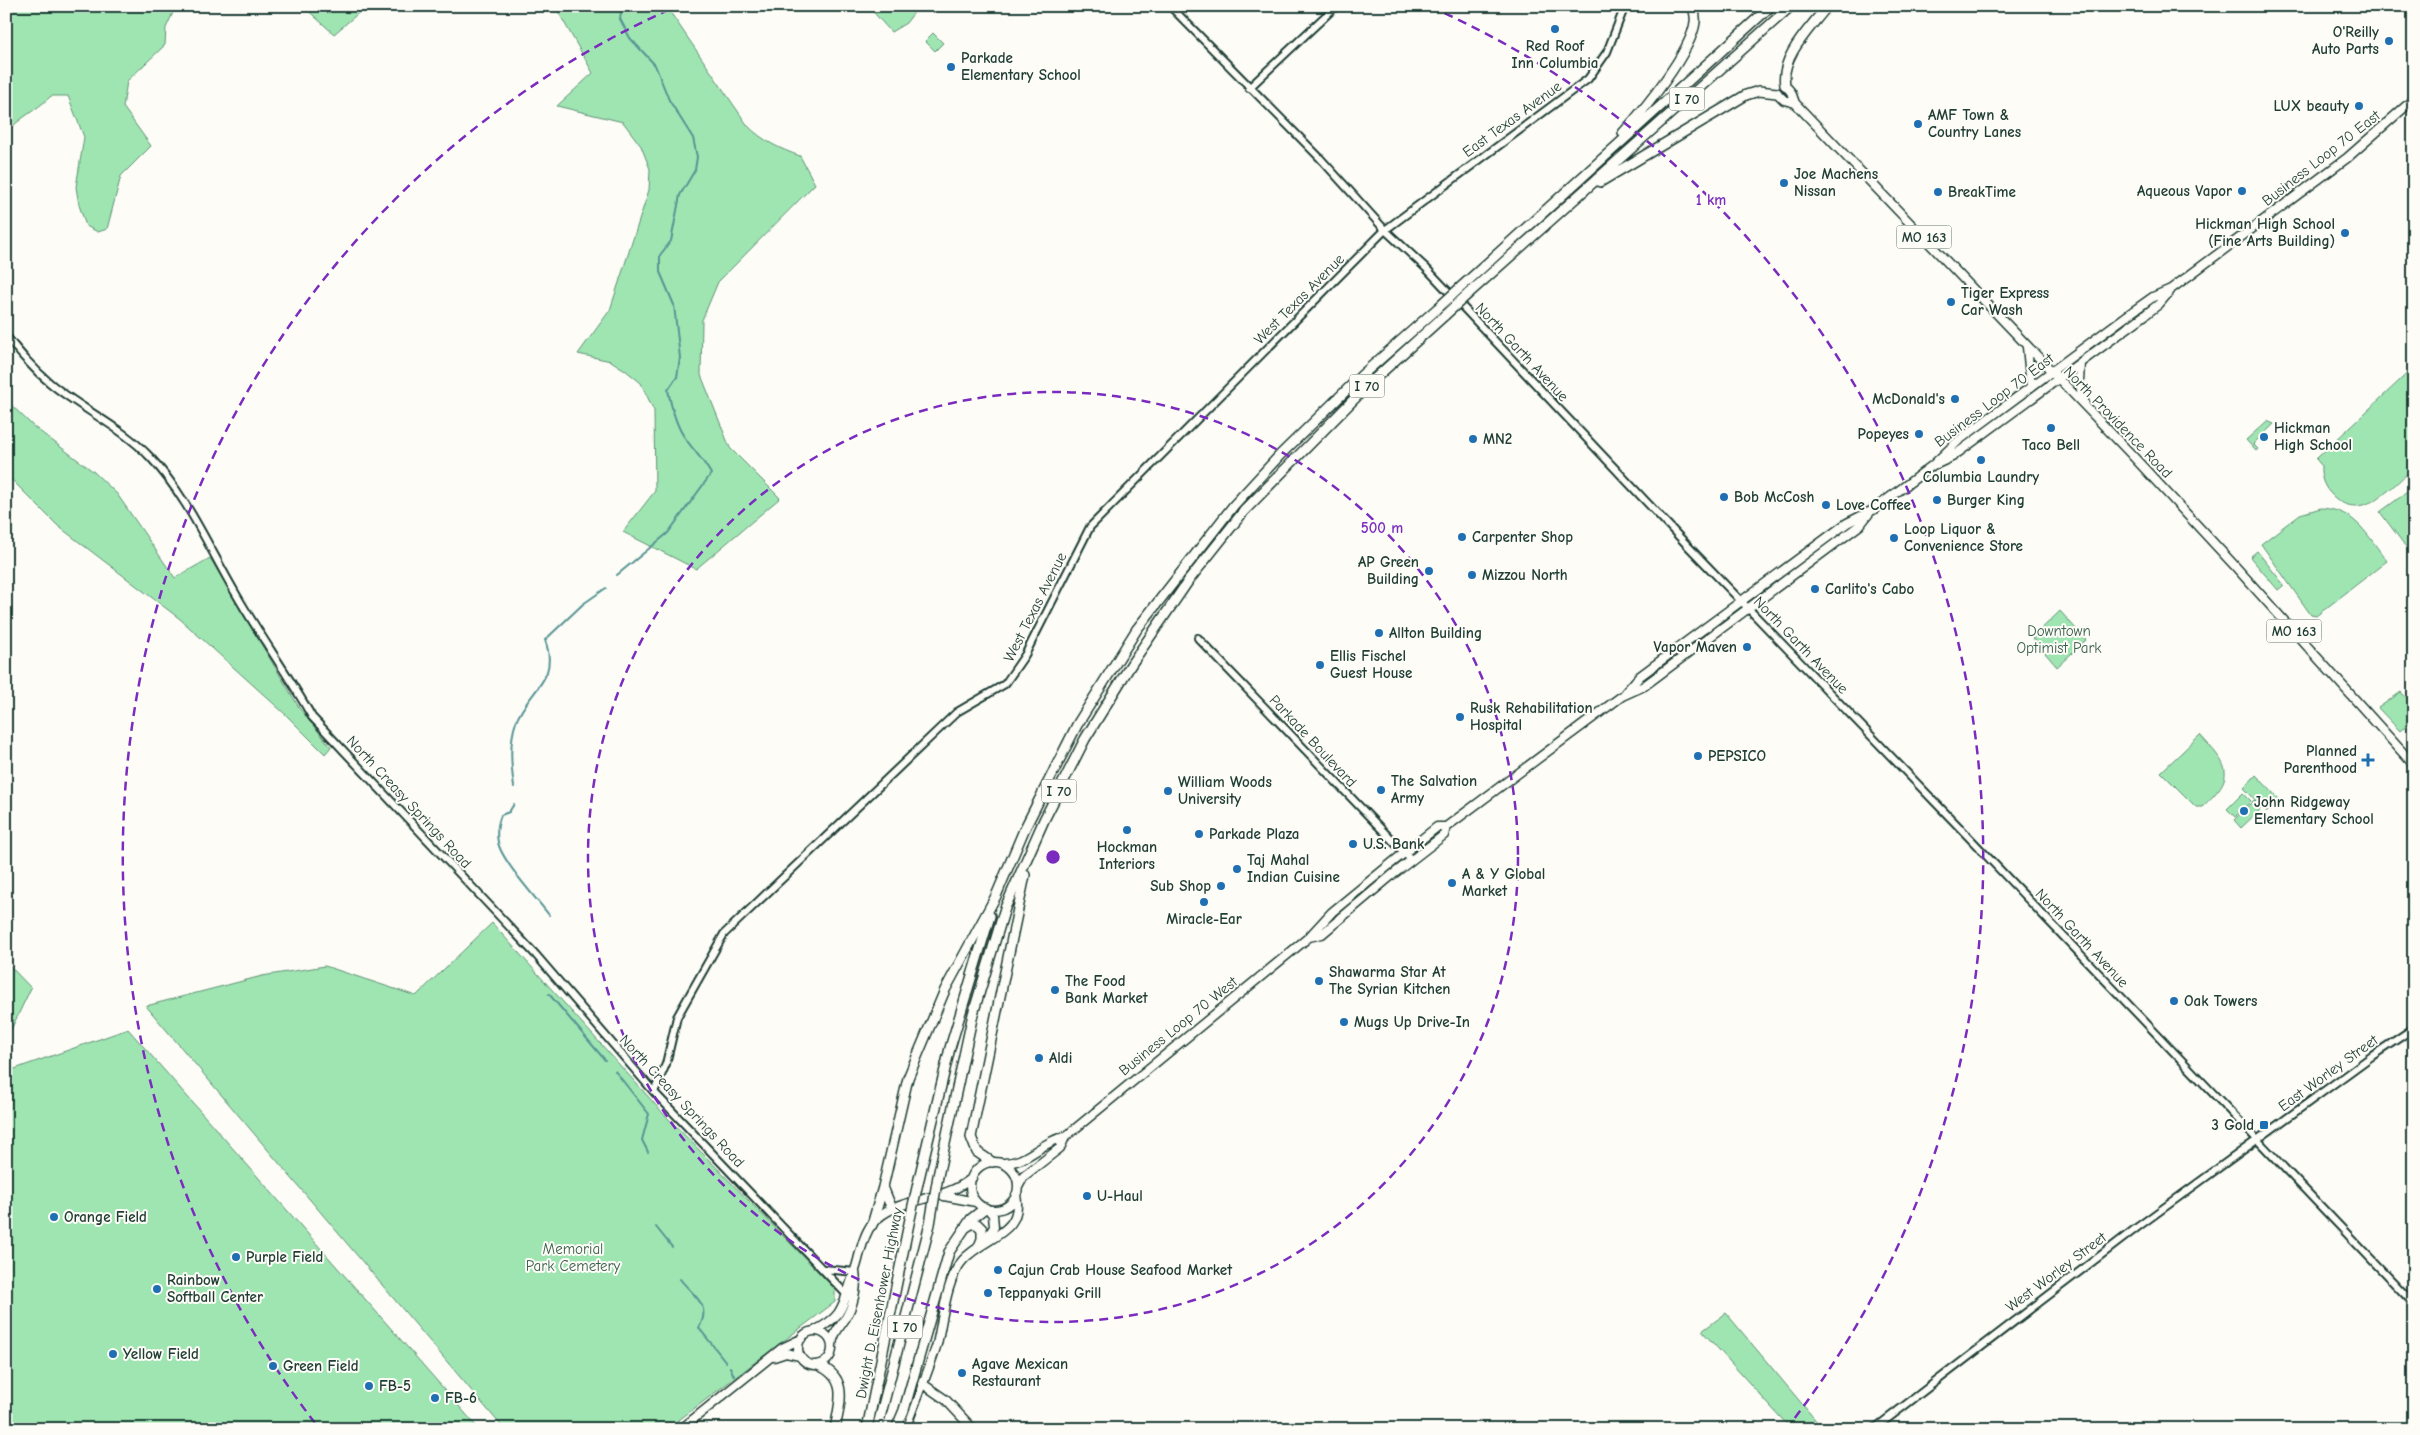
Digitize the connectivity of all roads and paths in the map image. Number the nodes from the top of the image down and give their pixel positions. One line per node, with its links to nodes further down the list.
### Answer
1 (1170, 6): 9 (street, North Garth Avenue)
2 (1336, 6): 9 (street)
3 (1625, 6): 15 (street, East Texas Avenue)
4 (1693, 6): 13 (highway)
5 (1771, 6): 13 (highway, I 70)
6 (1791, 6): 14 (highway, I 70)
7 (1827, 6): 8 (highway)
8 (1785, 84): 12 (main road, North Providence Road / MO 163)
9 (1249, 88): 15 (street, North Garth Avenue)
10 (1777, 93): 12 (main road, North Providence Road / MO 163); 14 (highway)
11 (2414, 99): 16 (main road, Business Loop 70 East)
12 (1795, 104): 18 (main road, North Providence Road / MO 163)
13 (1591, 169): 35 (highway, I 70, bridge)
14 (1583, 192): 32 (highway, I 70, bridge)
15 (1385, 230): 26 (street, North Garth Avenue); 38 (street, West Texas Avenue)
16 (2171, 289): 19 (main road, Business Loop 70 East); 20 (main road, Business Loop 70 East)
17 (6, 336): 38 (street, North Creasy Springs Road)
18 (2027, 347): 20 (main road, North Providence Road / MO 163); 22 (main road)
19 (2080, 363): 21 (main road, Business Loop 70 East); 23 (main road)
20 (2051, 373): 21 (main road, North Providence Road / MO 163); 22 (main road, Business Loop 70 East)
21 (2058, 379): 23 (main road, North Providence Road / MO 163); 24 (main road, Business Loop 70 East)
22 (2031, 387): 24 (main road, Business Loop 70 East)
23 (2085, 407): 30 (main road, North Providence Road / MO 163)
24 (1933, 465): 25 (main road, Business Loop 70 East)
25 (1870, 512): 26 (main road, Business Loop 70 East); 27 (main road, Business Loop 70 East)
26 (1741, 601): 27 (street, North Garth Avenue); 29 (main road, Business Loop 70 West)
27 (1748, 609): 29 (main road, Business Loop 70 West); 40 (street, North Garth Avenue)
28 (1198, 638): 33 (street, Parkade Boulevard)
29 (1622, 696): 31 (main road, Business Loop 70 West)
30 (2414, 765)
31 (1446, 827): 33 (main road, Business Loop 70 West); 34 (main road, Business Loop 70 West)
32 (1036, 840): 41 (highway); 66 (highway, Dwight D. Eisenhower Highway / I 70, bridge)
33 (1404, 853): 34 (street, Parkade Boulevard); 36 (main road, Business Loop 70 West)
34 (1411, 860): 36 (main road, Business Loop 70 West)
35 (996, 896): 43 (highway); 65 (highway, Dwight D. Eisenhower Highway / I 70, bridge)
36 (1309, 937): 39 (main road, Business Loop 70 West)
37 (2414, 1028): 40 (street, East Worley Street)
38 (654, 1092): 52 (street, North Creasy Springs Road)
39 (1065, 1137): 41 (main road, Business Loop 70 West); 44 (main road, Business Loop 70 West)
40 (2256, 1139): 55 (street, North Garth Avenue); 70 (street, West Worley Street)
41 (996, 1163): 42 (main road); 44 (main road)
42 (972, 1178): 45 (main road); 46 (main road)
43 (883, 1187): 47 (highway); 49 (highway)
44 (1017, 1191): 48 (main road); 51 (main road)
45 (942, 1196): 46 (main road); 47 (main road)
46 (976, 1202): 48 (main road)
47 (892, 1209): 49 (main road)
48 (987, 1209): 50 (highway); 51 (main road)
49 (872, 1225): 53 (main road)
50 (963, 1230): 51 (highway); 67 (highway)
51 (981, 1244): 62 (main road)
52 (824, 1269): 53 (street); 54 (street, North Creasy Springs Road)
53 (855, 1272): 54 (main road); 58 (main road)
54 (847, 1294): 56 (main road)
55 (2414, 1304)
56 (814, 1331): 57 (main road); 58 (main road)
57 (801, 1339): 59 (main road); 60 (main road)
58 (832, 1346): 61 (main road)
59 (800, 1356): 60 (main road); 61 (main road)
60 (772, 1358): 63 (main road)
61 (818, 1365): 64 (highway)
62 (923, 1384): 68 (street); 69 (main road)
63 (681, 1429)
64 (834, 1429)
65 (866, 1429)
66 (877, 1429)
67 (896, 1429)
68 (906, 1429)
69 (973, 1429)
70 (1874, 1429)

